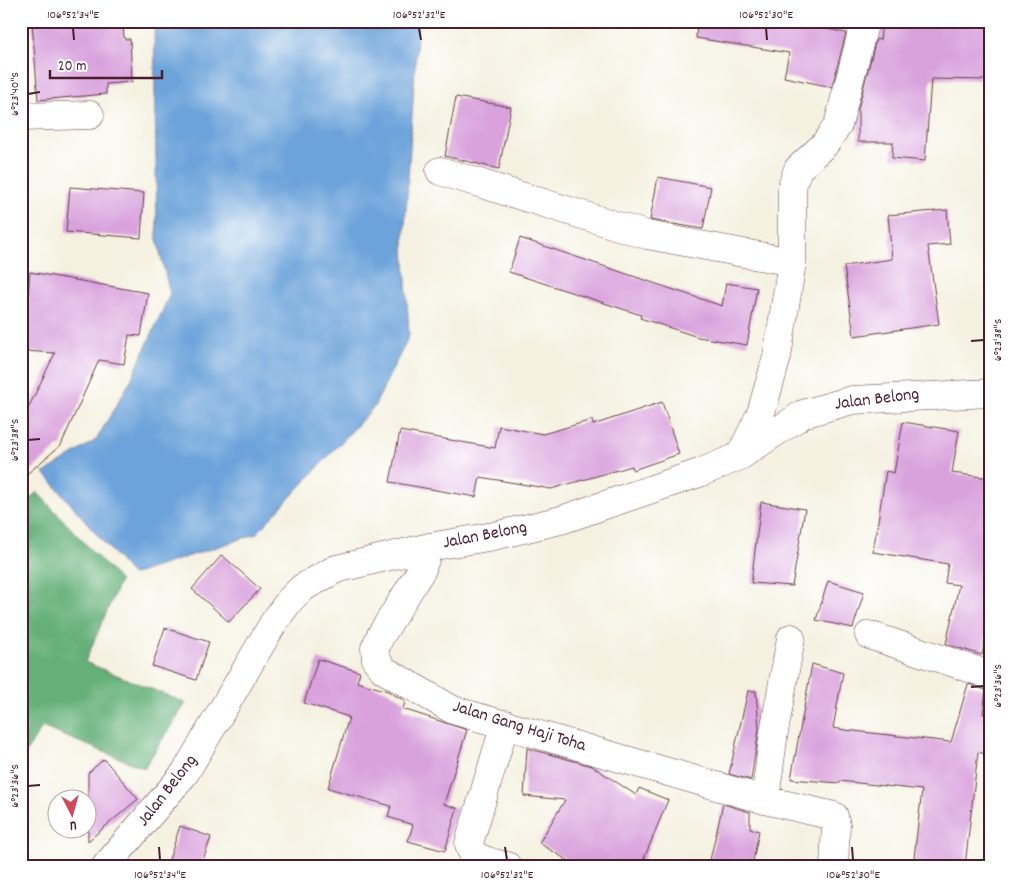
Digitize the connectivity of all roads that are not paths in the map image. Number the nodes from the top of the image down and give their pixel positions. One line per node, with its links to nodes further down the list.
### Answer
1 (865, 21): 5 (street)
2 (90, 115): 3 (street)
3 (21, 117)
4 (440, 172): 5 (street)
5 (792, 262): 7 (street)
6 (990, 393): 7 (street, Jalan Belong)
7 (740, 456): 8 (street, Jalan Belong)
8 (429, 547): 12 (street, Jalan Gang Haji Toha); 14 (street, Jalan Belong)
9 (869, 635): 11 (street)
10 (791, 638): 13 (street)
11 (990, 675)
12 (505, 724): 13 (street, Jalan Gang Haji Toha); 15 (street)
13 (765, 800): 16 (street, Jalan Gang Haji Toha)
14 (106, 866)
15 (507, 866)
16 (834, 866)

